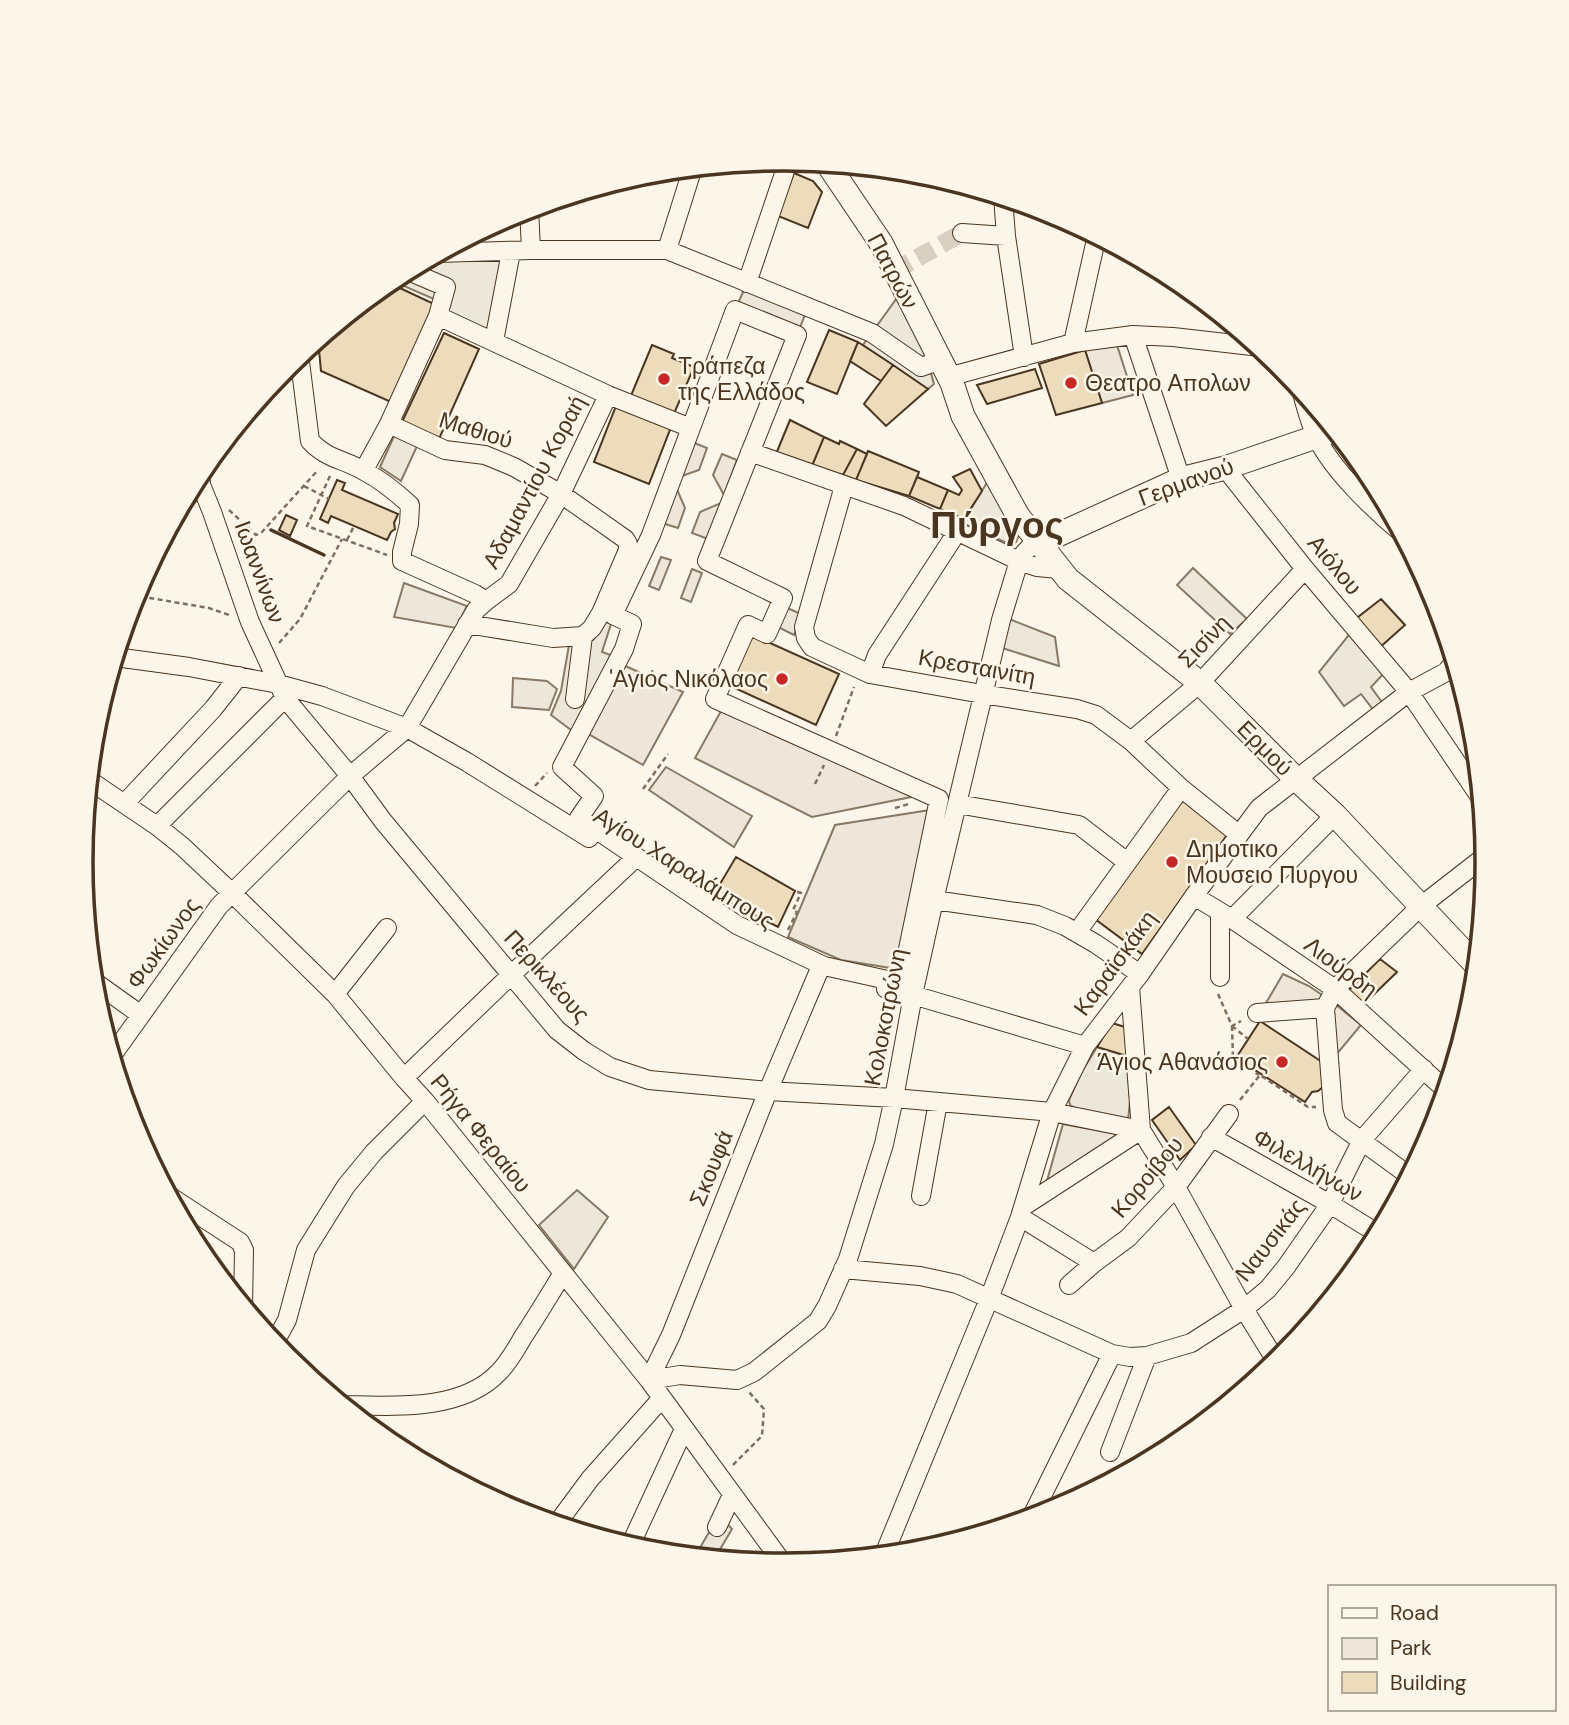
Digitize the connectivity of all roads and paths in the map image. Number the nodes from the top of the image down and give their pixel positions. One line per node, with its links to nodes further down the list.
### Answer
1 (785, 171): 14 (street)
2 (837, 173): 22 (main road, Πατρών)
3 (690, 178): 10 (street)
4 (1004, 206): 7 (street)
5 (530, 219): 9 (street)
6 (962, 233): 7 (street)
7 (1006, 236): 20 (street)
8 (1095, 245): 18 (street)
9 (531, 250): 10 (street); 11 (street)
10 (667, 250): 14 (street)
11 (511, 252): 12 (street); 17 (street)
12 (459, 253)
13 (419, 275): 15 (street)
14 (747, 283): 22 (street)
15 (438, 316): 17 (street); 24 (street)
16 (1133, 335): 18 (street); 19 (street); 31 (street)
17 (494, 341): 23 (street)
18 (1073, 343): 20 (street)
19 (1244, 345)
20 (1024, 357): 22 (street)
21 (301, 368): 28 (street)
22 (947, 373): 44 (main road, Ερμού)
23 (608, 395): 25 (street); 35 (street, Αδαμαντίου Κοραή)
24 (389, 424): 30 (street); 35 (street, Μαθιού)
25 (691, 428): 27 (street); 68 (street)
26 (1326, 433): 29 (main road, Γερμανού); 38 (street)
27 (750, 452): 33 (street); 68 (street)
28 (334, 459): 30 (street); 32 (path); 36 (path)
29 (1225, 468): 31 (main road, Γερμανού); 48 (street, Αιόλου)
30 (364, 470): 45 (street)
31 (1181, 479): 44 (main road, Γερμανού)
32 (304, 486): 36 (path); 40 (path)
33 (844, 486): 41 (street); 58 (street, Κρεσταινίτη)
34 (202, 489): 51 (street, Ιωαννίνων)
35 (561, 494): 50 (street, Αδαμαντίου Κοραή); 53 (street, Μαθιού)
36 (321, 495): 37 (path); 42 (path)
37 (328, 499)
38 (1385, 519)
39 (354, 526): 43 (path)
40 (262, 532)
41 (957, 532): 46 (street); 58 (street)
42 (342, 538): 43 (path); 54 (path)
43 (347, 540): 45 (path)
44 (1040, 543): 46 (street); 47 (main road, Ερμού)
45 (402, 561): 50 (street)
46 (1019, 561): 47 (street); 64 (street, Κολοκοτρώνη)
47 (1059, 569): 61 (main road, Ερμού)
48 (1305, 569): 61 (street, Σισίνη); 63 (street, Αιόλου)
49 (147, 594): 51 (path)
50 (486, 601): 52 (street, Αδαμαντίου Κοραή)
51 (250, 622): 54 (street, Ιωαννίνων)
52 (467, 624): 53 (street); 66 (street, Αδαμαντίου Κοραή)
53 (583, 636): 65 (street)
54 (267, 657): 62 (street, Ιωαννίνων)
55 (123, 658): 60 (street)
56 (653, 669): 59 (path)
57 (1449, 671): 63 (street, Καραϊσκάκη)
58 (865, 672): 64 (street, Κρεσταινίτη); 68 (path)
59 (651, 675)
60 (239, 676): 62 (street); 77 (street)
61 (1200, 682): 67 (street, Σισίνη); 71 (main road, Ερμού)
62 (281, 691): 66 (street, Αγίου Χαραλάμπους); 70 (street, Περικλέους); 80 (street)
63 (1409, 692): 71 (street, Καραϊσκάκη); 73 (street, Αιόλου)
64 (982, 694): 67 (street, Κρεσταινίτη); 78 (street, Κολοκοτρώνη)
65 (575, 699)
66 (407, 728): 70 (street, Αδαμαντίου Κοραή); 84 (street, Αγίου Χαραλάμπους)
67 (1131, 741): 75 (street, Κρεσταινίτη)
68 (831, 751): 72 (path)
69 (668, 754): 76 (path)
70 (350, 776): 86 (street, Φωκίωνος); 96 (street, Περικλέους)
71 (1296, 779): 79 (main road, Ερμού); 87 (street, Καραϊσκάκη)
72 (815, 784)
73 (1471, 784)
74 (98, 785): 77 (street, Ρήγα Φεραίου)
75 (1181, 788): 81 (street, Κρεσταινίτη); 82 (street)
76 (643, 789)
77 (125, 803): 80 (street, Ρήγα Φεραίου)
78 (957, 804): 82 (street); 88 (street, Κολοκοτρώνη)
79 (1335, 815): 89 (main road, Ερμού); 90 (street)
80 (157, 825): 86 (street, Ρήγα Φεραίου)
81 (1237, 833)
82 (1127, 862): 92 (street)
83 (1476, 863): 89 (street)
84 (629, 864): 95 (street, Αγίου Χαραλάμπους); 96 (street)
85 (795, 891): 93 (path)
86 (232, 893): 101 (street, Ρήγα Φεραίου); 106 (street, Φωκίωνος)
87 (1194, 896): 90 (street, Λιούρδη); 98 (street, Καραϊσκάκη)
88 (933, 900): 98 (street); 102 (street, Κολοκοτρώνη)
89 (1421, 906): 94 (main road, Ερμού); 100 (street)
90 (1226, 915): 97 (street); 100 (street, Λιούρδη)
91 (387, 928): 101 (street)
92 (1080, 928)
93 (780, 929)
94 (1470, 952)
95 (818, 973): 102 (street, Αγίου Χαραλάμπους); 115 (street, Σκουφά)
96 (511, 975): 113 (street); 115 (street, Περικλέους)
97 (1220, 977)
98 (1135, 980): 109 (street, Καραϊσκάκη); 122 (street)
99 (105, 989): 106 (street)
100 (1335, 989): 104 (street); 111 (street, Λιούρδη)
101 (335, 994): 113 (street, Ρήγα Φεραίου)
102 (913, 995): 109 (street, Αγίου Χαραλάμπους); 116 (street, Κολοκοτρώνη)
103 (1218, 996): 107 (path)
104 (1325, 1008): 105 (street); 124 (street)
105 (1257, 1013): 107 (path)
106 (141, 1014): 110 (street, Φωκίωνος)
107 (1231, 1026): 108 (path); 112 (path)
108 (1248, 1039)
109 (1085, 1046): 120 (street, Καραϊσκάκη)
110 (118, 1047)
111 (1424, 1069): 114 (street, Λιούρδη); 124 (street, Ναυσικάς)
112 (1259, 1075): 119 (path); 121 (path)
113 (404, 1079): 117 (street, Ρήγα Φεραίου)
114 (1440, 1084)
115 (768, 1091): 116 (street, Περικλέους); 143 (street, Σκουφά)
116 (894, 1098): 118 (street, Περικλέους); 133 (street, Κολοκοτρώνη)
117 (425, 1101): 134 (street, Ρήγα Φεραίου); 139 (street)
118 (938, 1101): 120 (street, Περικλέους); 127 (street)
119 (1317, 1107)
120 (1052, 1112): 122 (street, Περικλέους); 130 (street, Καραϊσκάκη)
121 (1229, 1114): 123 (street, Κοροίβου)
122 (1141, 1130): 126 (street); 130 (street)
123 (1211, 1137): 126 (street, Κοροίβου); 128 (street, Φιλελλήνων)
124 (1362, 1140): 125 (street); 128 (street, Ναυσικάς)
125 (1403, 1171)
126 (1176, 1187): 132 (street, Κοροίβου); 138 (street)
127 (922, 1196)
128 (1329, 1204): 131 (street, Φιλελλήνων); 138 (street, Ναυσικάς)
129 (183, 1205): 136 (street)
130 (1022, 1212): 132 (street); 137 (street, Καραϊσκάκη)
131 (1370, 1230)
132 (1094, 1263): 135 (street, Κοροίβου)
133 (843, 1269): 137 (street); 144 (street, Κολοκοτρώνη)
134 (563, 1273): 143 (street, Ρήγα Φεραίου); 146 (street)
135 (1069, 1285)
136 (242, 1292)
137 (989, 1299): 140 (street); 155 (street, Καραϊσκάκη)
138 (1244, 1309): 141 (street); 142 (street, Ναυσικάς)
139 (279, 1335)
140 (1112, 1354): 142 (street, Ναυσικάς); 151 (street)
141 (1272, 1354)
142 (1147, 1356): 148 (street)
143 (649, 1380): 144 (street); 145 (street, Ρήγα Φεραίου)
144 (737, 1380): 149 (path)
145 (662, 1398): 147 (street, Ρήγα Φεραίου); 152 (street)
146 (356, 1405)
147 (684, 1429): 149 (street, Ρήγα Φεραίου); 154 (street)
148 (1110, 1452)
149 (719, 1478): 150 (street, Ρήγα Φεραίου)
150 (732, 1495): 153 (street); 156 (street, Ρήγα Φεραίου)
151 (1037, 1507)
152 (561, 1518)
153 (717, 1527)
154 (634, 1538)
155 (888, 1546)
156 (776, 1554)

